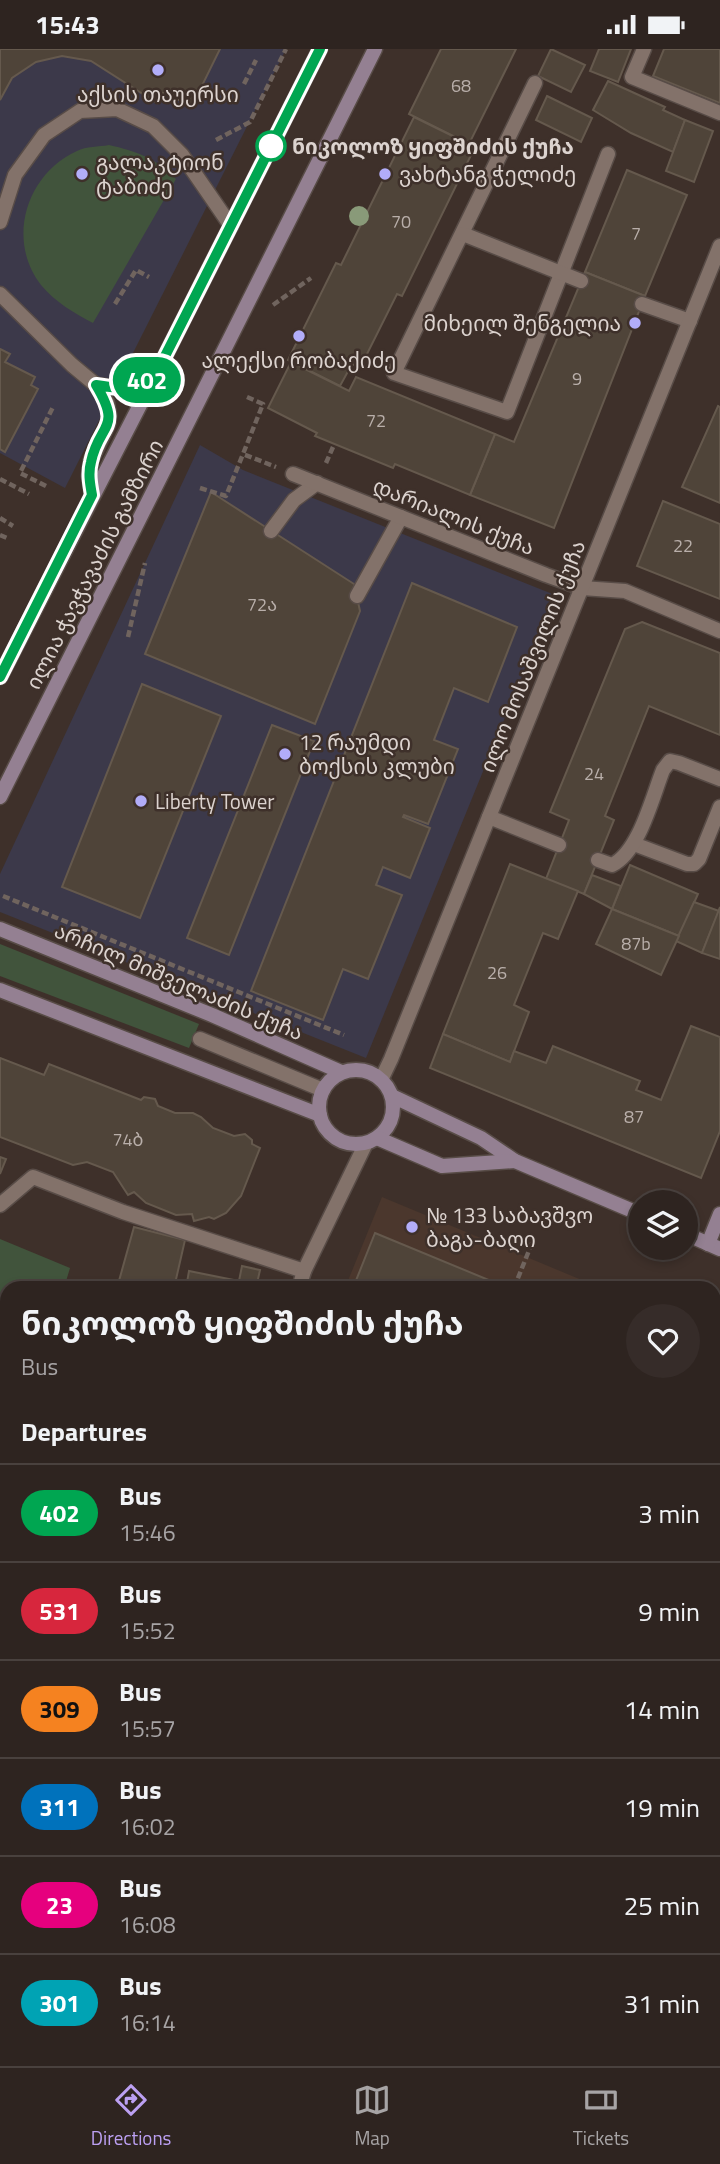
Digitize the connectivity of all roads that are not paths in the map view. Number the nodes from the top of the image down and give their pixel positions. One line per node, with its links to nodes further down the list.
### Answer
1 (320, 49): 8 (main road, ილია ჭავჭავაძის გამზირი)
2 (375, 49): 28 (main road, ილია ჭავჭავაძის გამზირი)
3 (644, 49): 5 (street)
4 (535, 83): 9 (street)
5 (720, 113)
6 (608, 154): 11 (street)
7 (0, 222): 8 (street)
8 (231, 226): 16 (main road, ილია ჭავჭავაძის გამზირი)
9 (463, 234): 11 (street); 11 (street)
10 (720, 247): 15 (street, ილო მოსაშვილის ქუჩა)
11 (562, 273): 12 (street)
12 (581, 281)
13 (0, 294): 17 (street)
14 (642, 304): 15 (street)
15 (690, 321): 23 (street, ილო მოსაშვილის ქუჩა)
16 (158, 370): 17 (street); 20 (main road, ილია ჭავჭავაძის გამზირი)
17 (96, 385): 20 (street)
18 (293, 474): 19 (street, დარიალის ქუჩა)
19 (317, 483): 21 (street, დარიალის ქუჩა); 22 (street)
20 (92, 495): 26 (main road, ილია ჭავჭავაძის გამზირი)
21 (401, 517): 23 (street, დარიალის ქუჩა); 24 (street)
22 (271, 531)
23 (582, 587): 25 (street, დარიალის ქუჩა); 30 (street, ილო მოსაშვილის ქუჩა)
24 (357, 596)
25 (720, 631)
26 (0, 677)
27 (720, 779): 31 (street)
28 (0, 797)
29 (720, 807): 31 (street)
30 (489, 817): 32 (street); 38 (street, ილო მოსაშვილის ქუჩა)
31 (634, 844): 33 (street)
32 (559, 845)
33 (598, 860)
34 (0, 929): 37 (main road, არჩილ მიშველაძის ქუჩა)
35 (0, 990): 41 (main road)
36 (200, 1039): 39 (street)
37 (341, 1073): 38 (main road); 39 (main road)
38 (381, 1080): 40 (main road)
39 (323, 1090): 41 (main road)
40 (392, 1096): 42 (main road); 43 (main road)
41 (320, 1115): 42 (main road)
42 (371, 1140): 43 (main road); 48 (street)
43 (515, 1161): 45 (main road)
44 (0, 1205): 48 (street)
45 (628, 1209)
46 (720, 1215): 47 (main road)
47 (714, 1246)
48 (304, 1271): 49 (street)
49 (301, 1281)

